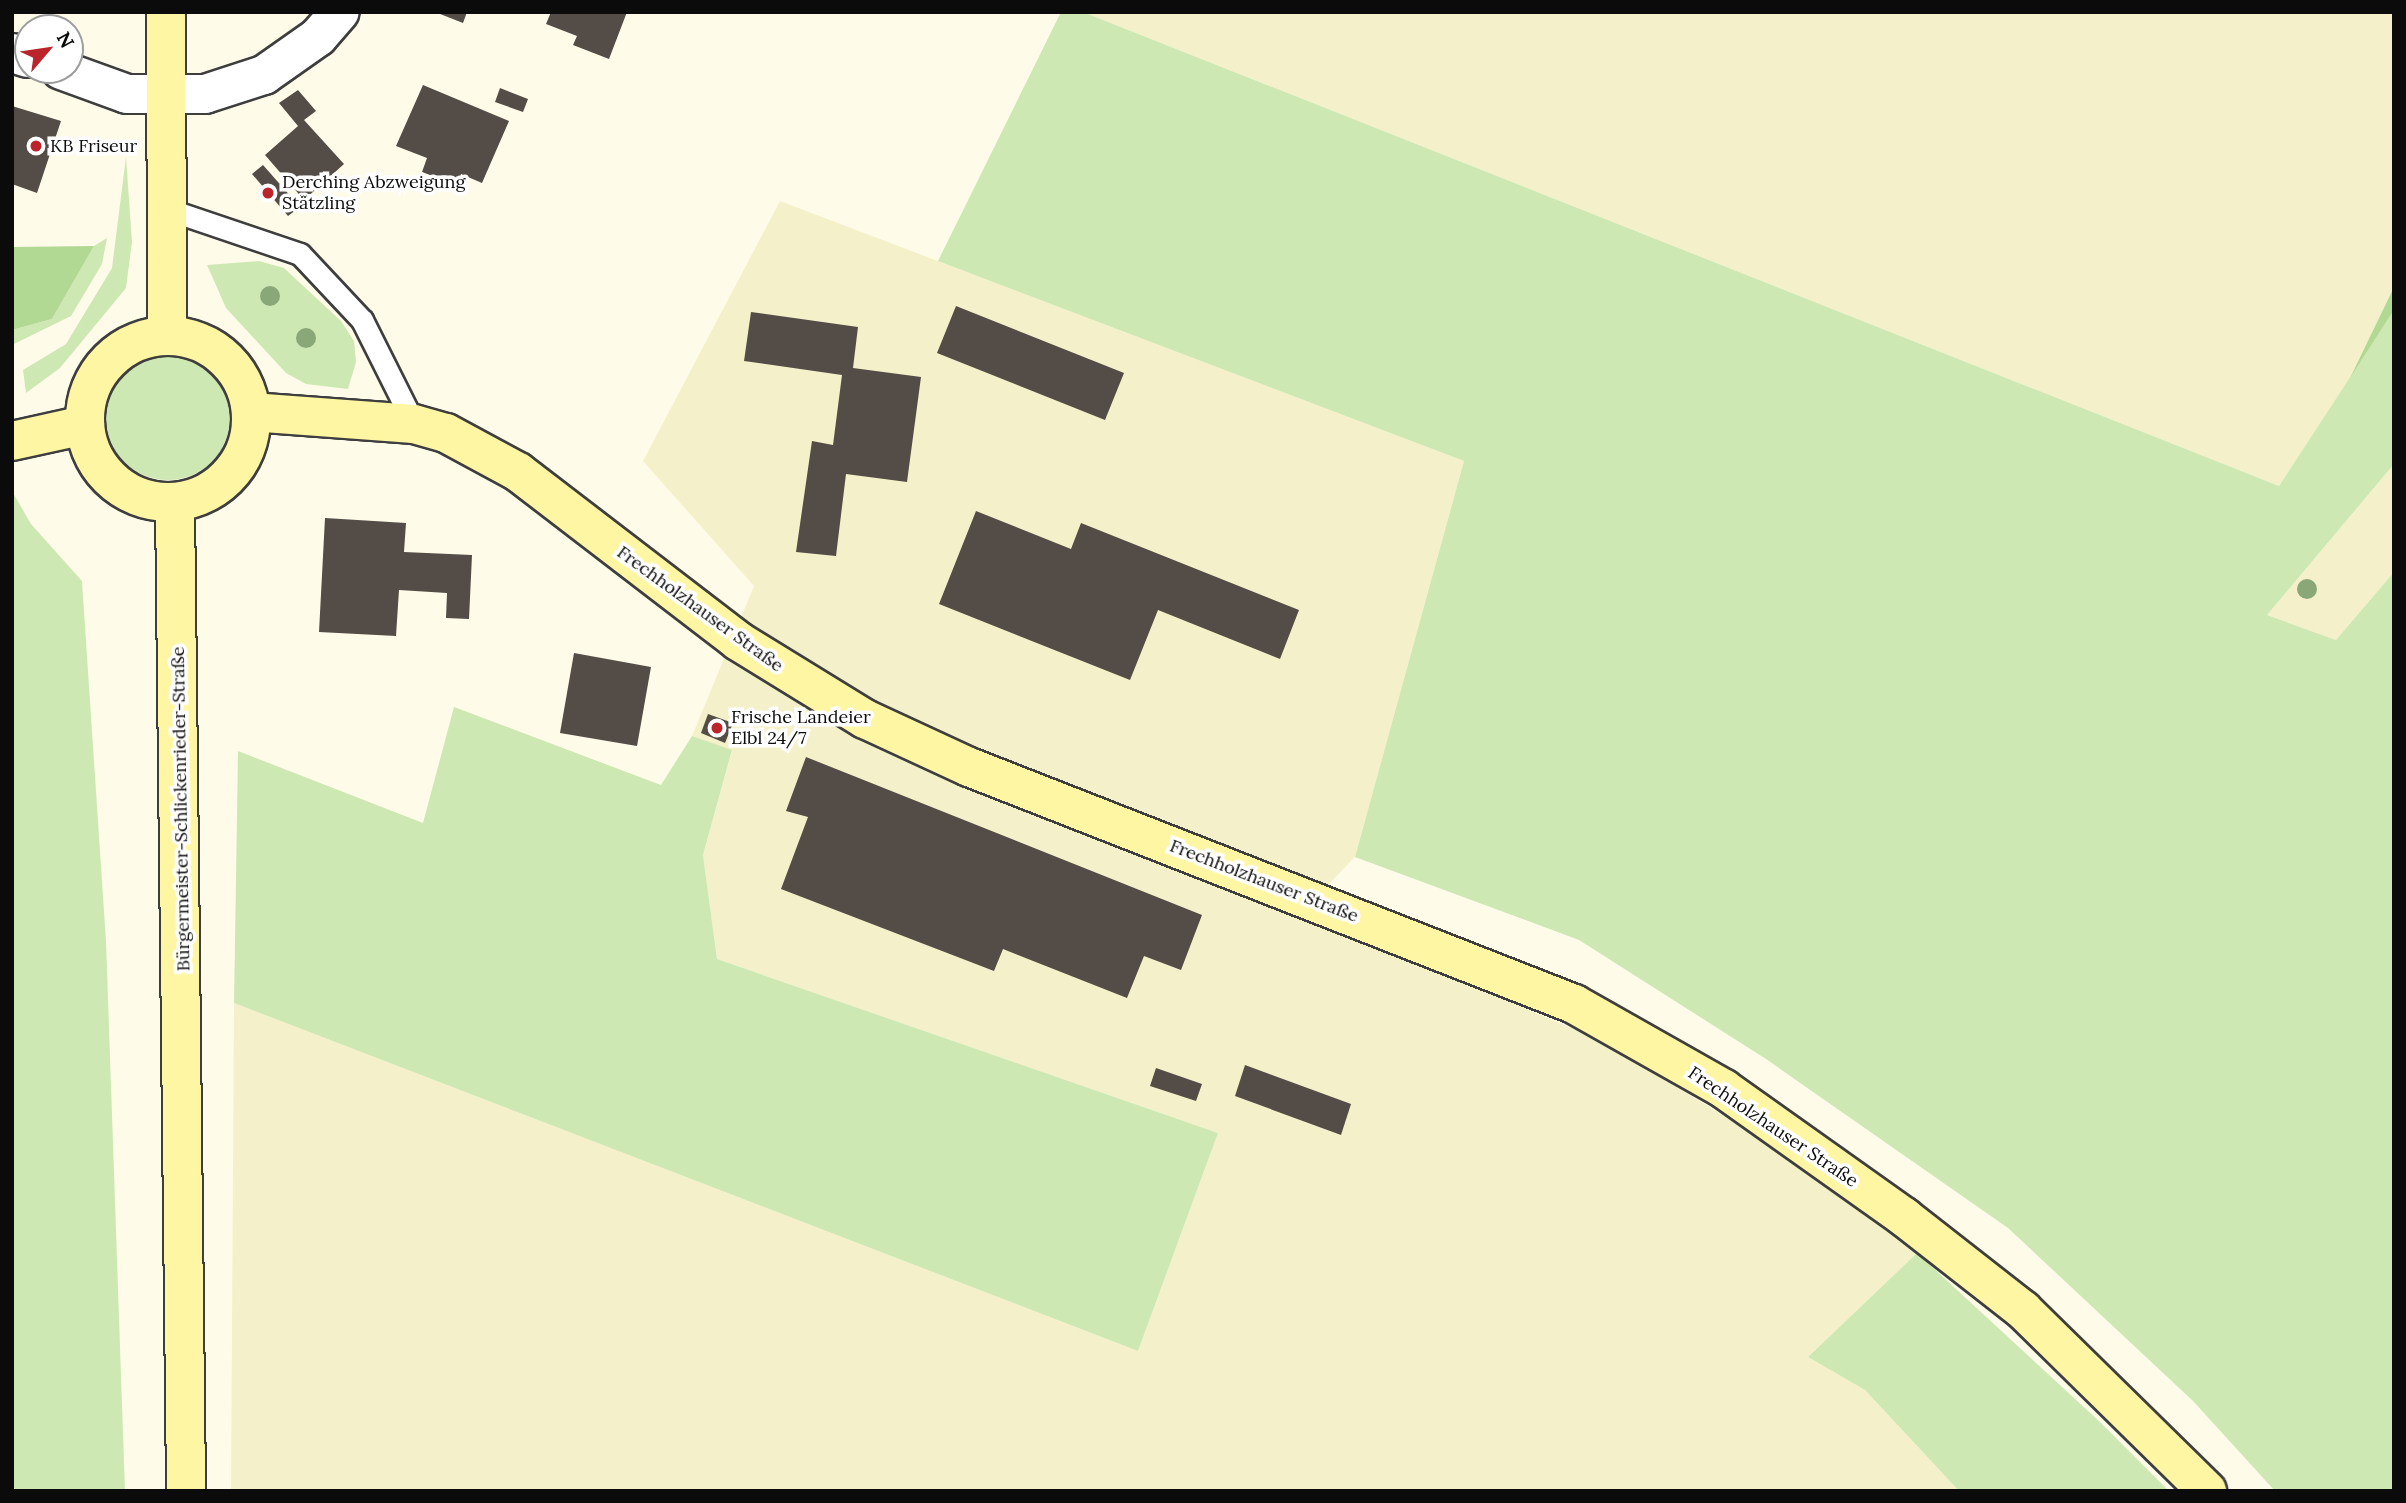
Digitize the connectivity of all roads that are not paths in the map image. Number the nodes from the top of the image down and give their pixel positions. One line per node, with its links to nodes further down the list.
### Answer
1 (166, 12): 4 (street)
2 (340, 12): 4 (street)
3 (84, 78): 4 (street)
4 (164, 99): 5 (street)
5 (167, 209): 6 (street); 8 (lane)
6 (167, 335): 7 (street); 9 (street)
7 (251, 412): 8 (street, Frechholzhauser Straße); 11 (street)
8 (414, 424): 13 (street, Frechholzhauser Straße)
9 (85, 425): 10 (street); 11 (street)
10 (12, 441)
11 (175, 502): 12 (street, Bürgermeister-Schlickenrieder-Straße)
12 (186, 1491)
13 (2207, 1491)

